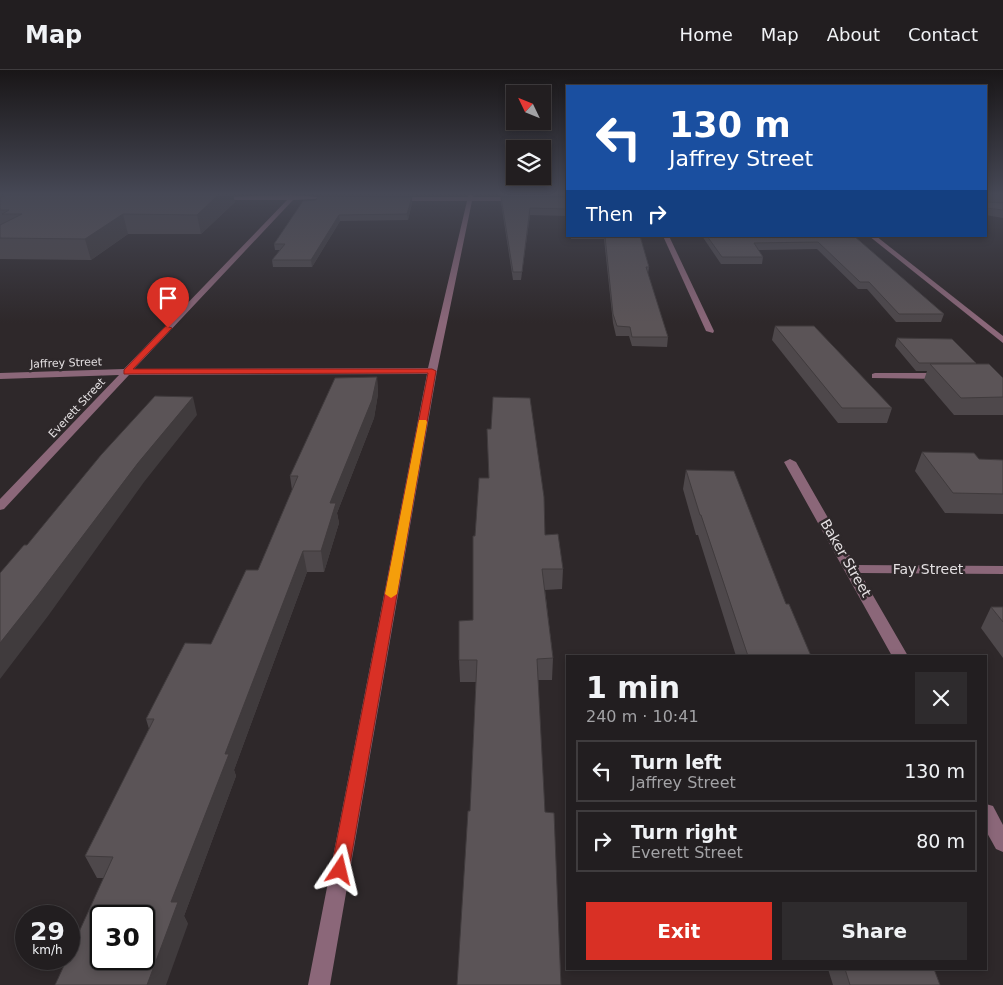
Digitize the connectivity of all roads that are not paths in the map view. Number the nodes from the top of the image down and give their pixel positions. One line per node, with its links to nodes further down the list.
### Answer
1 (254, 238): 8 (street, Everett Street)
2 (462, 238): 7 (street)
3 (667, 238): 5 (street)
4 (874, 238): 6 (street)
5 (710, 331)
6 (1003, 340)
7 (432, 371): 8 (street, Jaffrey Street); 19 (street)
8 (126, 372): 9 (street, Jaffrey Street); 13 (street, Everett Street)
9 (0, 376)
10 (875, 376): 11 (street)
11 (954, 376)
12 (790, 462): 14 (street, Baker Street)
13 (0, 506)
14 (852, 569): 15 (street, Fay Street); 16 (street, Baker Street)
15 (1003, 570)
16 (899, 655)
17 (987, 814): 18 (street)
18 (1003, 843)
19 (319, 985)

